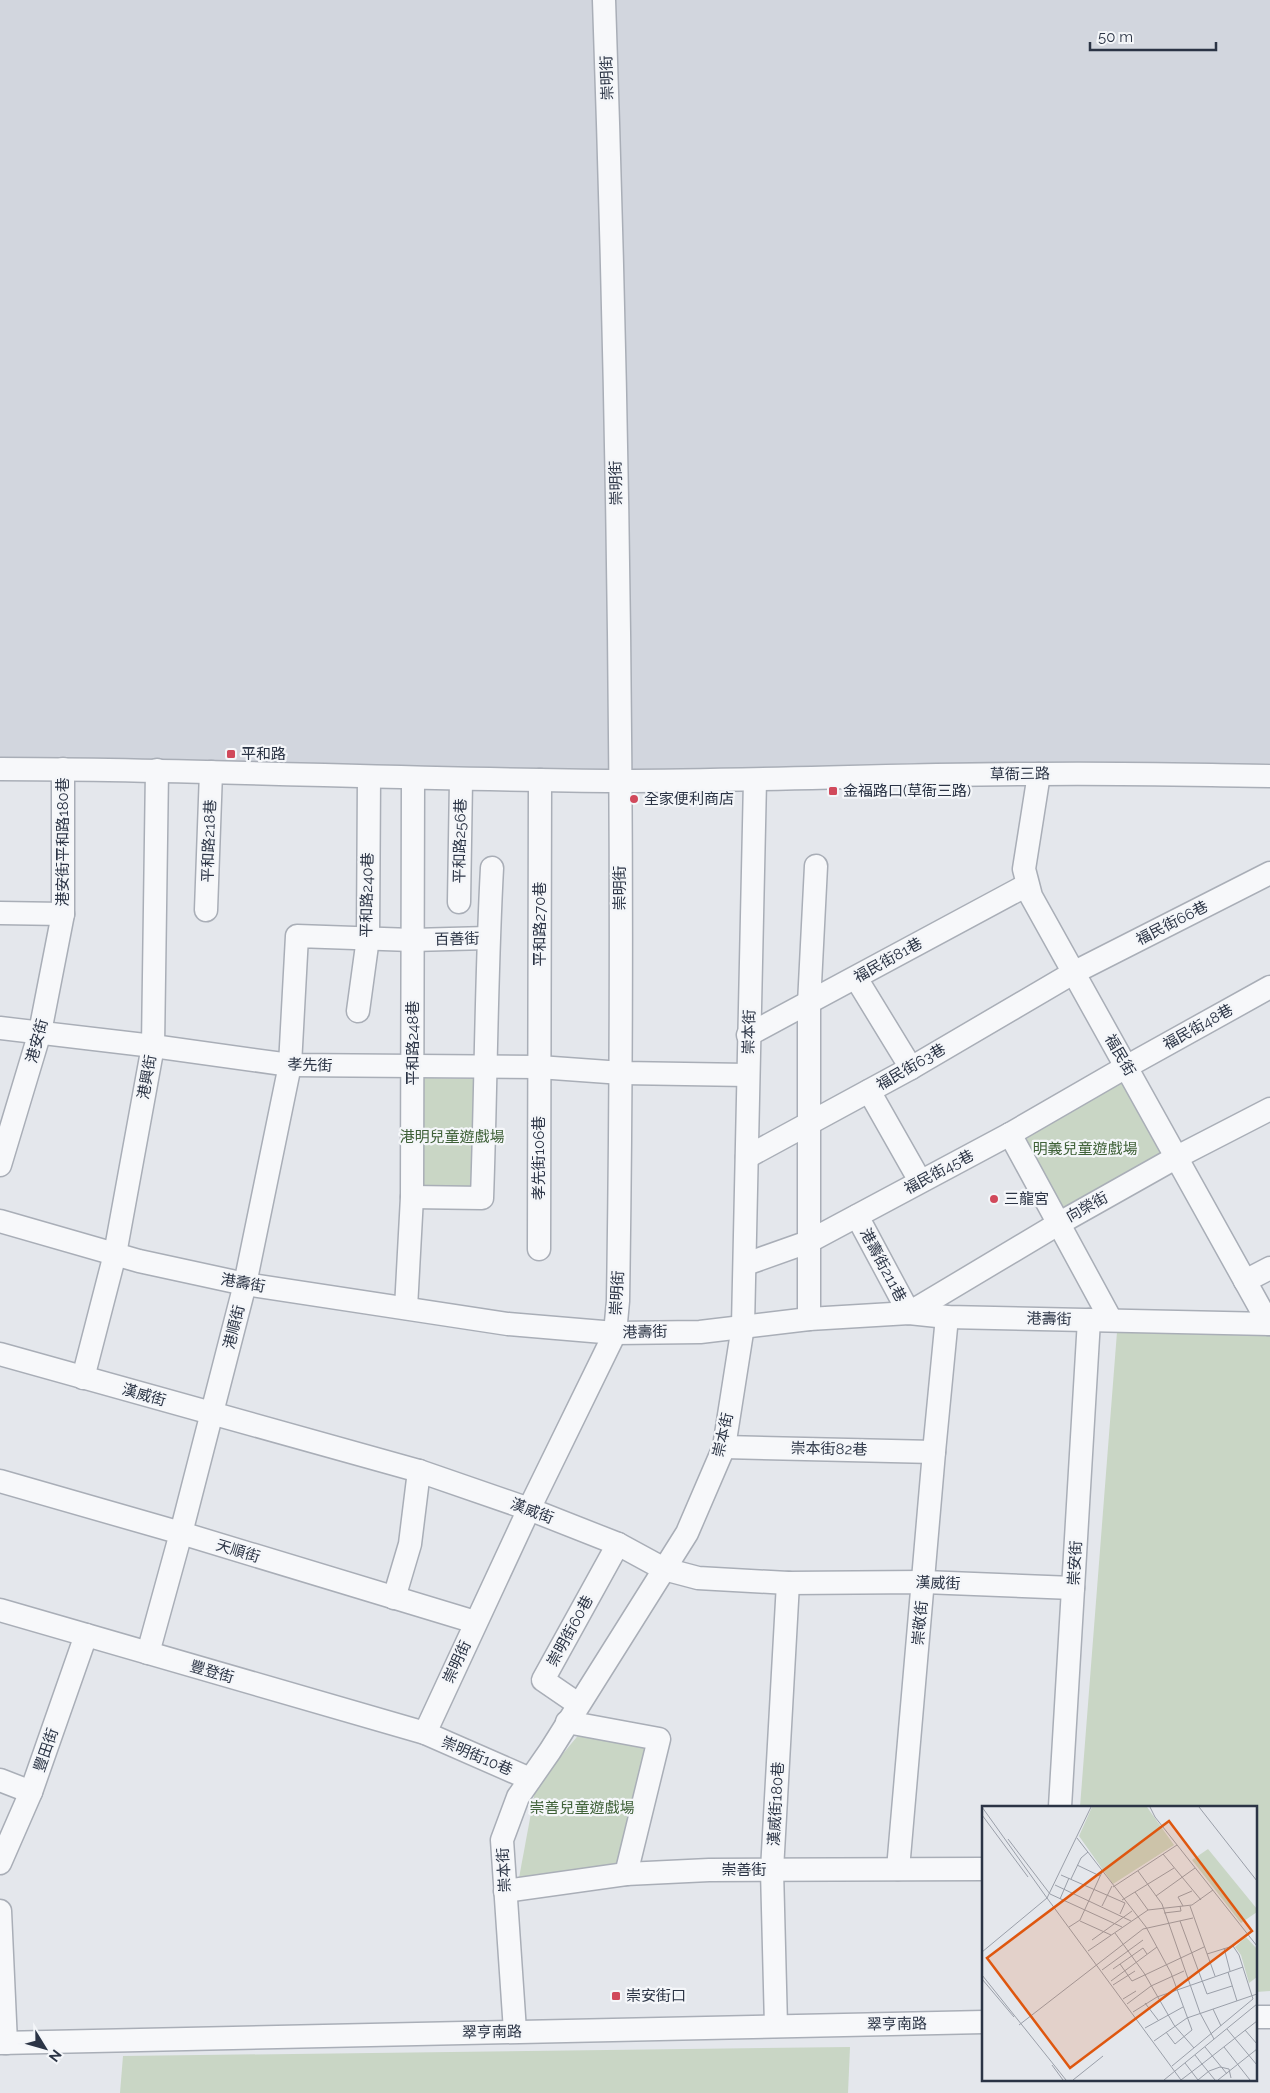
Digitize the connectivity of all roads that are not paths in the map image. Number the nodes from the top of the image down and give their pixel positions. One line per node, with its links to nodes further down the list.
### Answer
1 (604, 0): 13 (street, 崇明街)
2 (0, 769): 3 (street)
3 (63, 769): 4 (street); 21 (street, 港安街平和路180巷)
4 (157, 770): 5 (street); 34 (street, 港興街)
5 (211, 772): 8 (street); 19 (street, 平和路218巷)
6 (1039, 774): 7 (street, 草衙三路); 12 (street, 草衙三路); 17 (street, 福民街)
7 (1270, 776)
8 (369, 777): 9 (street); 23 (street, 平和路240巷)
9 (412, 778): 10 (street); 25 (street, 平和路248巷)
10 (461, 780): 11 (street); 18 (street, 平和路256巷)
11 (540, 780): 13 (street); 38 (street, 平和路270巷)
12 (755, 780): 13 (street, 草衙三路); 33 (street, 崇本街)
13 (620, 781): 41 (street, 崇明街)
14 (816, 866): 29 (street)
15 (492, 868): 24 (street)
16 (1270, 874): 26 (street, 福民街66巷)
17 (1026, 885): 26 (street, 福民街); 27 (street, 福民街81巷)
18 (459, 902)
19 (206, 910)
20 (0, 913): 21 (street)
21 (63, 914): 32 (street, 港安街)
22 (297, 936): 23 (street, 百善街); 35 (street, 港順街)
23 (368, 938): 25 (street, 百善街); 30 (street, 平和路240巷)
24 (488, 938): 25 (street, 百善街); 37 (street, 百善街)
25 (412, 940): 36 (street, 平和路248巷)
26 (1073, 973): 39 (street, 福民街); 40 (street, 福民街63巷)
27 (856, 978): 29 (street, 福民街81巷); 40 (street)
28 (1270, 987): 39 (street, 福民街48巷)
29 (810, 1004): 33 (street, 福民街81巷); 45 (street)
30 (358, 1011)
31 (0, 1028): 32 (street, 孝先街)
32 (40, 1032): 34 (street, 孝先街); 49 (street, 港安街)
33 (748, 1035): 42 (street, 崇本街)
34 (153, 1046): 35 (street, 孝先街); 57 (street, 港興街)
35 (290, 1065): 36 (street, 孝先街); 61 (street, 港順街)
36 (413, 1066): 37 (street, 孝先街); 51 (street, 平和路248巷)
37 (487, 1067): 38 (street, 孝先街); 51 (street, 百善街)
38 (539, 1067): 41 (street, 孝先街); 56 (street, 孝先街106巷)
39 (1126, 1067): 46 (street, 福民街45巷); 48 (street, 福民街)
40 (911, 1068): 43 (street, 福民街63巷)
41 (622, 1073): 42 (street, 孝先街); 69 (street, 崇明街)
42 (748, 1076): 47 (street, 崇本街)
43 (869, 1091): 45 (street, 福民街63巷); 50 (street)
44 (1270, 1109): 48 (street, 向榮街)
45 (810, 1124): 47 (street, 福民街63巷); 55 (street)
46 (1010, 1134): 50 (street, 福民街45巷); 54 (street)
47 (747, 1157): 58 (street, 崇本街)
48 (1178, 1157): 54 (street, 向榮街); 60 (street, 福民街)
49 (0, 1165)
50 (920, 1181): 52 (street, 福民街45巷)
51 (412, 1197): 62 (street, 平和路248巷)
52 (857, 1216): 55 (street, 福民街45巷); 63 (street, 港壽街211巷)
53 (0, 1221): 57 (street, 港壽街)
54 (1058, 1224): 63 (street, 向榮街); 66 (street)
55 (808, 1242): 58 (street, 福民街45巷); 65 (street)
56 (538, 1249)
57 (115, 1254): 61 (street, 港壽街); 71 (street, 港興街)
58 (746, 1264): 68 (street, 崇本街)
59 (1270, 1268): 60 (street)
60 (1245, 1281): 67 (street, 福民街)
61 (245, 1284): 62 (street, 港壽街); 72 (street, 港順街)
62 (406, 1308): 69 (street, 港壽街)
63 (909, 1314): 64 (street, 港壽街); 65 (street, 港壽街)
64 (948, 1317): 66 (street, 港壽街); 74 (street, 崇敬街)
65 (810, 1319): 68 (street, 港壽街)
66 (1100, 1320): 67 (street, 港壽街); 83 (street, 崇安街)
67 (1270, 1324)
68 (743, 1326): 69 (street, 港壽街); 73 (street, 崇本街)
69 (614, 1333): 77 (street, 崇明街)
70 (0, 1354): 71 (street, 漢威街)
71 (83, 1378): 72 (street, 漢威街)
72 (212, 1414): 75 (street, 漢威街); 78 (street, 港順街)
73 (724, 1447): 74 (street, 崇本街82巷); 80 (street, 崇本街)
74 (934, 1452): 81 (street, 崇敬街)
75 (419, 1470): 77 (street, 漢威街); 84 (street)
76 (0, 1481): 78 (street, 天順街)
77 (529, 1509): 79 (street, 漢威街); 86 (street, 崇明街)
78 (181, 1533): 84 (street, 天順街); 88 (street, 港順街)
79 (618, 1544): 80 (street, 漢威街); 89 (street, 崇明街60巷)
80 (664, 1569): 82 (street, 漢威街); 89 (street, 崇本街)
81 (924, 1582): 82 (street, 漢威街); 83 (street, 漢威街); 96 (street, 崇敬街)
82 (788, 1583): 98 (street, 漢威街180巷)
83 (1073, 1588): 94 (street, 崇安街)
84 (394, 1598): 86 (street, 天順街)
85 (0, 1610): 87 (street, 豐登街)
86 (476, 1622): 90 (street, 崇明街)
87 (86, 1635): 88 (street, 豐登街); 93 (street, 豐田街)
88 (148, 1653): 90 (street, 豐登街)
89 (573, 1713): 91 (street, 崇本街); 99 (street)
90 (425, 1733): 91 (street, 崇明街10巷)
91 (530, 1779): 100 (street, 崇本街)
92 (0, 1780): 93 (street)
93 (31, 1792): 95 (street, 豐田街)
94 (1060, 1806)
95 (0, 1863)
96 (898, 1869): 97 (street, 崇善街); 98 (street, 崇善街)
97 (982, 1869)
98 (772, 1870): 99 (street, 崇善街); 103 (street, 漢威街180巷)
99 (626, 1874): 100 (street, 崇善街)
100 (505, 1891): 104 (street, 崇本街)
101 (0, 1911): 105 (street)
102 (982, 2022): 103 (street, 翠亨南路)
103 (776, 2026): 104 (street, 翠亨南路)
104 (515, 2032): 105 (street, 翠亨南路)
105 (3, 2043)

